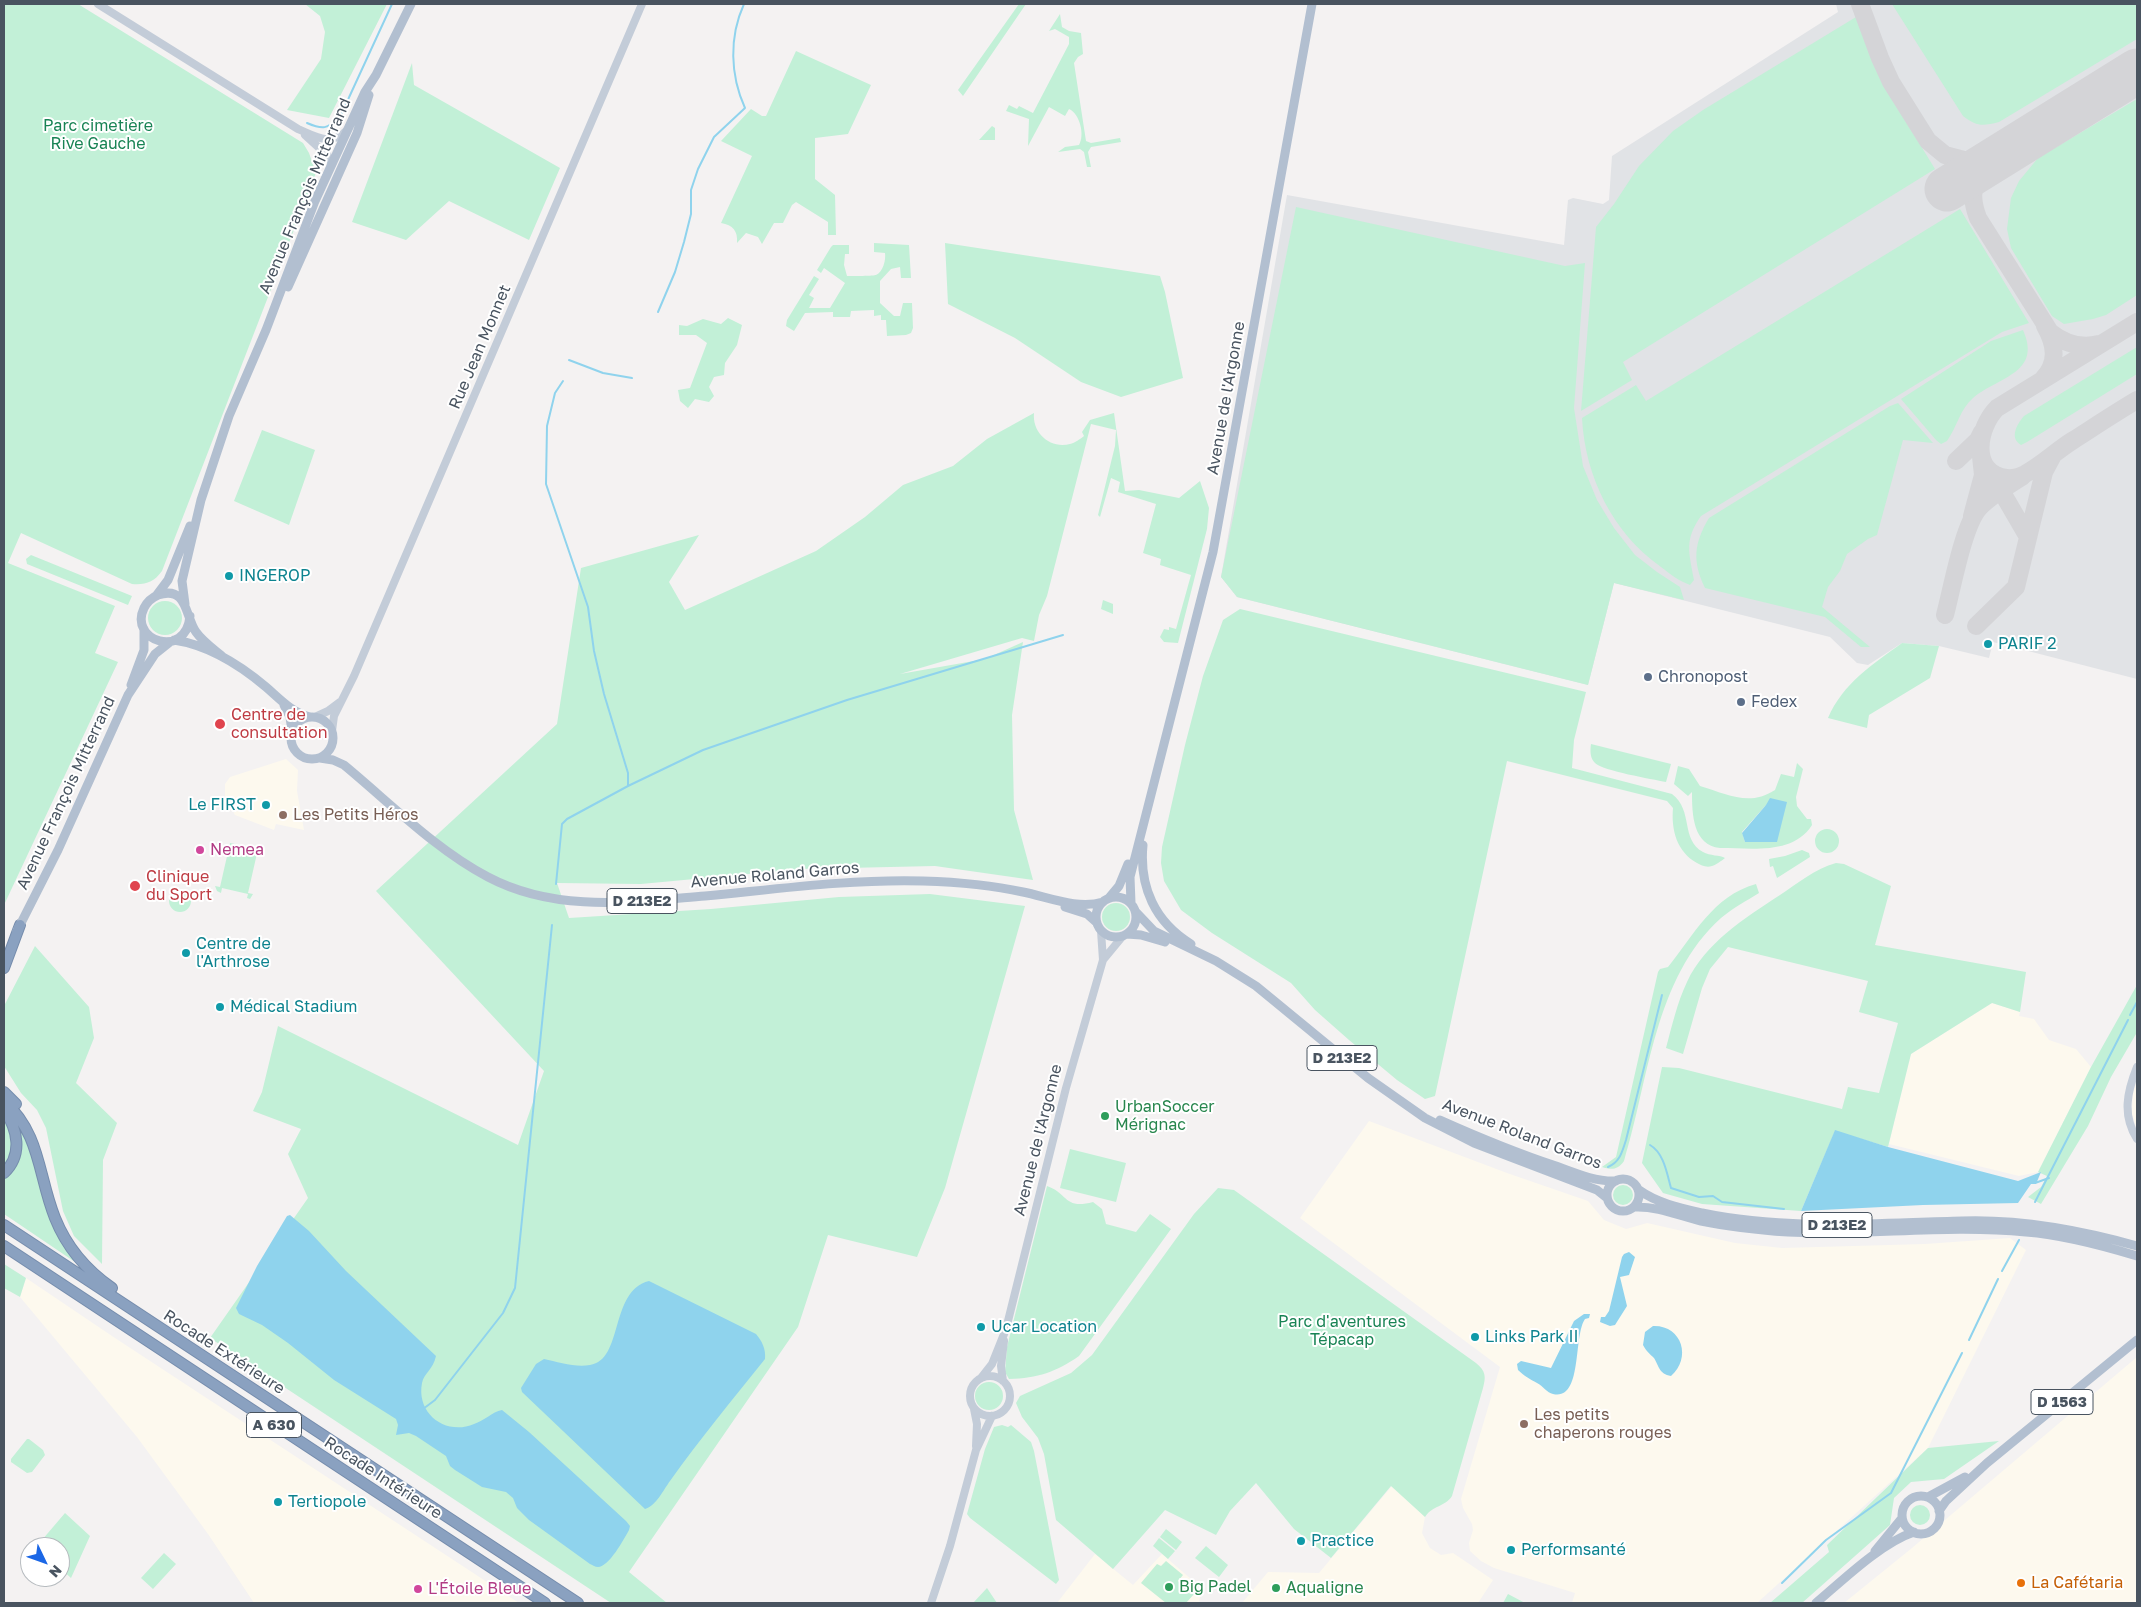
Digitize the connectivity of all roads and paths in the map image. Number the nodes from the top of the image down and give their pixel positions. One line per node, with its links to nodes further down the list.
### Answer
1 (98, 4): 6 (street)
2 (411, 4): 5 (main road, Avenue François Mitterrand)
3 (642, 4): 18 (street, Rue Jean Monnet)
4 (1312, 4): 26 (main road, Avenue de l'Argonne)
5 (376, 75): 7 (main road, Avenue François Mitterrand); 9 (main road, Avenue François Mitterrand)
6 (298, 129): 7 (street); 8 (street)
7 (347, 130): 8 (main road, Avenue François Mitterrand)
8 (332, 164): 9 (main road, Avenue François Mitterrand)
9 (266, 330): 10 (main road, Avenue François Mitterrand)
10 (201, 500): 11 (main road, Avenue François Mitterrand); 12 (main road, Avenue François Mitterrand)
11 (156, 596): 12 (main road); 14 (main road)
12 (185, 604): 13 (main road)
13 (190, 616): 15 (main road); 16 (main road)
14 (144, 629): 15 (main road); 17 (main road, Avenue François Mitterrand)
15 (172, 641): 16 (main road); 17 (main road, Avenue François Mitterrand)
16 (224, 658): 19 (main road)
17 (128, 694): 32 (main road, Avenue François Mitterrand)
18 (341, 701): 20 (street); 21 (street, Rue Jean Monnet)
19 (283, 703): 20 (main road); 22 (main road)
20 (312, 717): 21 (main road); 22 (main road)
21 (332, 730): 23 (main road)
22 (292, 732): 24 (main road)
23 (333, 741): 24 (main road); 25 (main road, Avenue Roland Garros / D 213E2)
24 (320, 758): 25 (main road, Avenue Roland Garros / D 213E2)
25 (344, 765): 28 (main road, Avenue Roland Garros / D 213E2)
26 (1151, 793): 27 (main road, Avenue de l'Argonne); 29 (main road, Avenue de l'Argonne)
27 (1147, 810): 30 (main road, Avenue de l'Argonne); 38 (main road)
28 (982, 886): 29 (main road, Avenue Roland Garros / D 213E2); 31 (main road, Avenue Roland Garros / D 213E2)
29 (1106, 900): 30 (main road); 31 (main road)
30 (1133, 908): 34 (main road); 38 (main road, Avenue Roland Garros / D 213E2)
31 (1096, 922): 33 (main road)
32 (20, 926): 35 (main road, Avenue François Mitterrand); 37 (highway)
33 (1101, 931): 34 (main road); 36 (street)
34 (1124, 936): 36 (street); 39 (main road, Avenue Roland Garros / D 213E2)
35 (4, 957)
36 (1103, 960): 57 (street, Avenue de l'Argonne)
37 (4, 968)
38 (1256, 986): 39 (main road, Avenue Roland Garros / D 213E2)
39 (1270, 999): 44 (main road, Avenue Roland Garros / D 213E2)
40 (2137, 1067): 45 (street)
41 (4, 1092): 46 (highway)
42 (4, 1102): 46 (highway)
43 (4, 1110): 47 (highway)
44 (1419, 1112): 48 (main road, Avenue Roland Garros / D 213E2); 50 (main road, Avenue Roland Garros / D 213E2)
45 (2137, 1139)
46 (39, 1162): 56 (highway)
47 (4, 1173)
48 (1616, 1181): 49 (main road); 50 (main road)
49 (1638, 1190): 51 (main road); 54 (main road, D 213E2)
50 (1607, 1198): 51 (main road)
51 (1635, 1206): 55 (main road, D 213E2)
52 (4, 1225): 56 (highway, Rocade Extérieure / A 630)
53 (4, 1246): 70 (highway, Rocade Intérieure / A 630)
54 (2137, 1246)
55 (2137, 1256)
56 (136, 1313): 71 (highway, Rocade Extérieure / A 630)
57 (1006, 1329): 59 (street, Avenue de l'Argonne); 60 (street, Avenue de l'Argonne)
58 (2137, 1340): 64 (main road, D 1563)
59 (981, 1378): 60 (street); 61 (street)
60 (1003, 1380): 62 (street)
61 (974, 1409): 62 (street); 63 (street)
62 (992, 1416): 63 (street)
63 (976, 1450): 72 (street)
64 (1987, 1463): 65 (main road, D 1563); 66 (main road, D 1563)
65 (1928, 1497): 66 (main road); 67 (main road)
66 (1939, 1511): 68 (main road)
67 (1902, 1518): 68 (main road); 69 (main road)
68 (1914, 1532): 69 (main road)
69 (1866, 1561): 73 (main road)
70 (545, 1603)
71 (578, 1603)
72 (931, 1603)
73 (1816, 1603)

